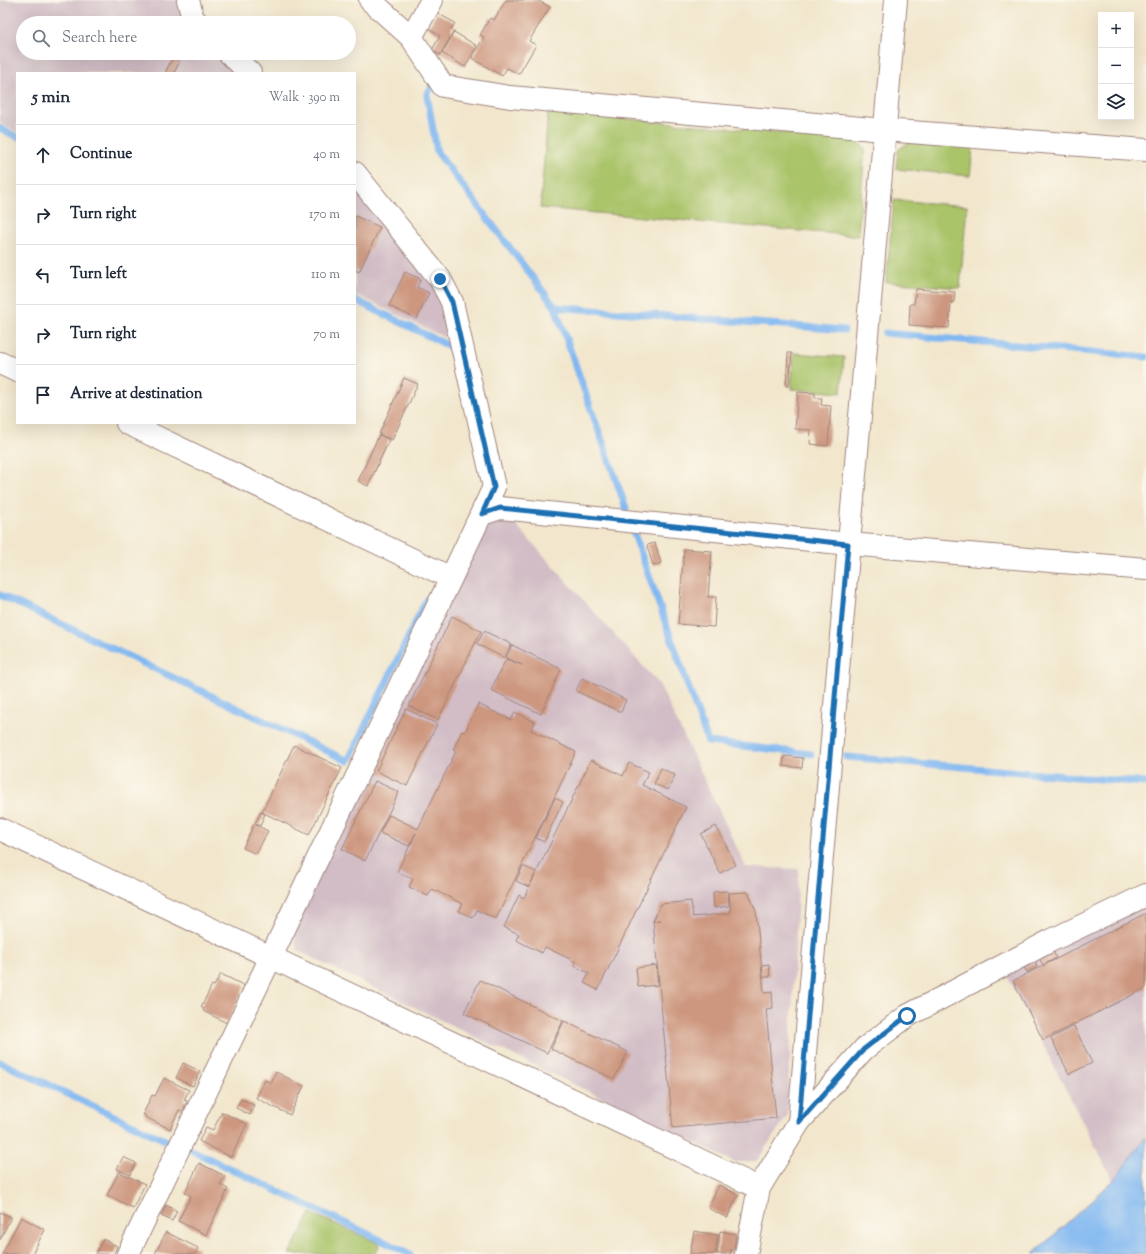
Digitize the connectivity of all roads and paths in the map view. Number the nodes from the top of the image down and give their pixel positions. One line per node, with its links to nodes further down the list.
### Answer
1 (188, 0): 5 (street)
2 (370, 0): 6 (street)
3 (432, 0): 6 (street)
4 (896, 0): 9 (street)
5 (192, 16)
6 (411, 37): 9 (street)
7 (236, 60): 8 (street)
8 (249, 72)
9 (884, 130): 10 (street); 16 (street)
10 (1146, 150)
11 (356, 174): 15 (street)
12 (0, 363): 13 (street)
13 (16, 371)
14 (129, 424): 18 (street)
15 (482, 514): 16 (street); 18 (street)
16 (848, 544): 17 (street); 22 (street)
17 (1146, 569)
18 (451, 578): 21 (street)
19 (0, 828): 21 (street)
20 (1146, 895): 22 (street)
21 (271, 957): 23 (street); 24 (street)
22 (799, 1122): 23 (street)
23 (759, 1188): 25 (street)
24 (128, 1254)
25 (746, 1254)

